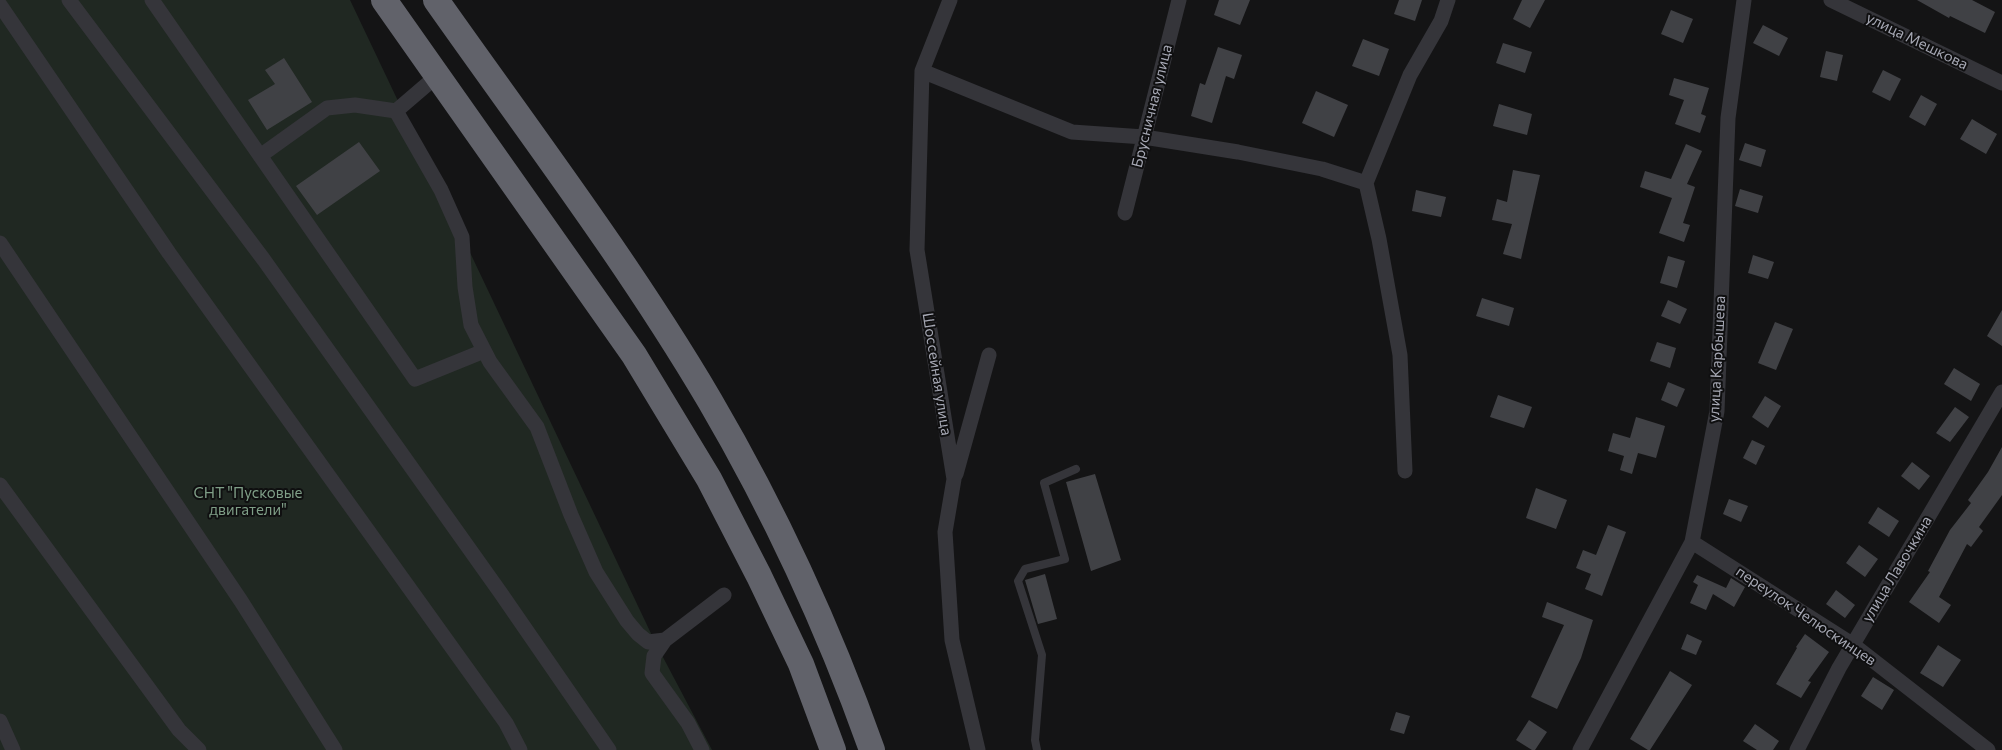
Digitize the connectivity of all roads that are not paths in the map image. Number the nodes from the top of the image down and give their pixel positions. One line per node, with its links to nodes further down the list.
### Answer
1 (69, 0): 36 (street)
2 (152, 0): 16 (street)
3 (384, 0): 12 (highway)
4 (436, 0): 39 (highway)
5 (950, 0): 11 (street, Шоссейная улица)
6 (1179, 0): 15 (street, Брусничная улица)
7 (1448, 0): 17 (street)
8 (1744, 0): 27 (street, улица Карбышева)
9 (1831, 0): 13 (street, улица Мешкова)
10 (0, 5): 35 (street)
11 (922, 72): 15 (street); 25 (street, Шоссейная улица)
12 (438, 75): 14 (street); 38 (highway)
13 (2002, 83)
14 (396, 111): 16 (street); 20 (street)
15 (1144, 137): 17 (street); 18 (street, Брусничная улица)
16 (260, 156): 20 (street)
17 (1366, 183): 24 (street)
18 (1125, 212)
19 (0, 243): 34 (street)
20 (484, 351): 29 (street)
21 (988, 355): 25 (street)
22 (2002, 392): 30 (street, улица Лавочкина)
23 (1076, 470): 41 (lane)
24 (1405, 471)
25 (954, 479): 40 (street, Шоссейная улица)
26 (0, 484): 33 (street)
27 (1692, 542): 30 (street, переулок Челюскинцев); 42 (street, улица Карбышева)
28 (724, 595): 29 (street)
29 (665, 640): 37 (street)
30 (1852, 644): 43 (street, улица Лавочкина); 44 (street, переулок Челюскинцев)
31 (0, 721): 32 (street)
32 (12, 750)
33 (200, 750)
34 (335, 750)
35 (520, 750)
36 (609, 750)
37 (702, 750)
38 (832, 750)
39 (872, 750)
40 (978, 750)
41 (1037, 750)
42 (1580, 750)
43 (1797, 750)
44 (1988, 750)

